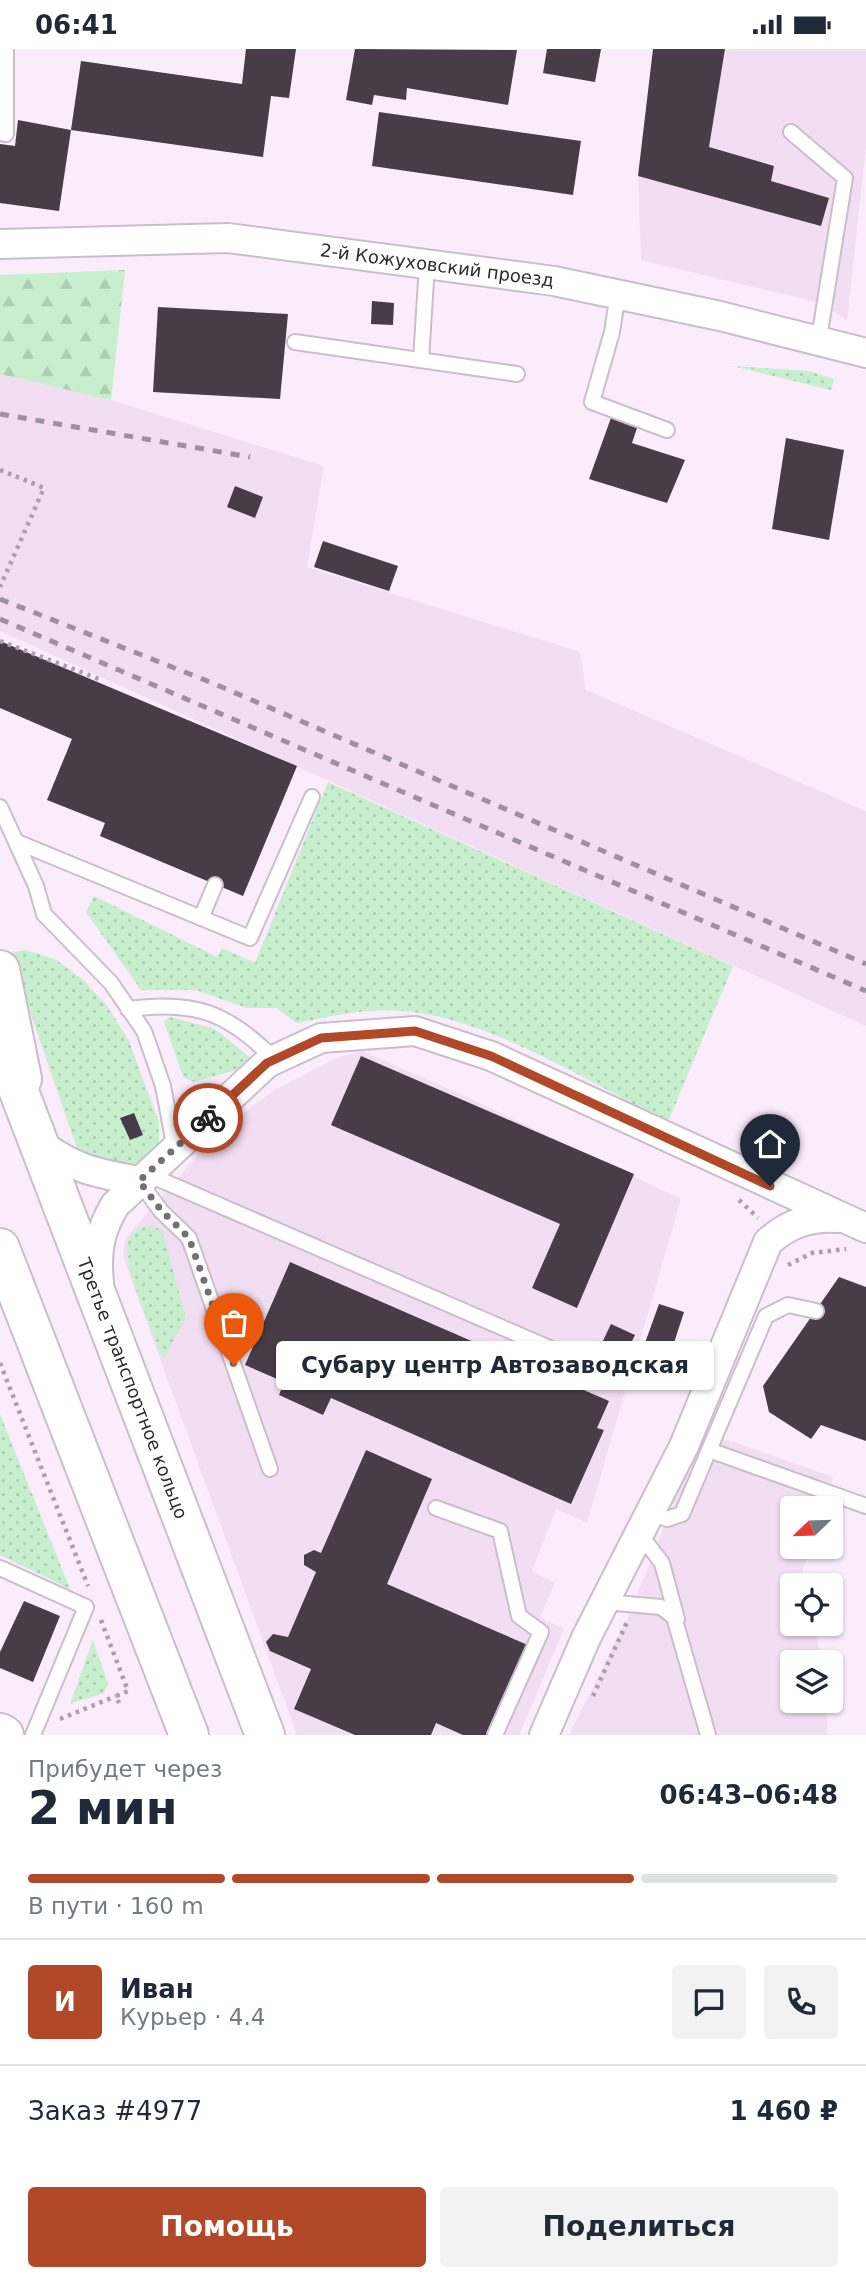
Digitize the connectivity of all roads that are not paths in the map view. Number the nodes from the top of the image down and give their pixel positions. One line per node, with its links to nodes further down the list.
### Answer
1 (6, 49): 3 (lane)
2 (791, 132): 7 (lane)
3 (0, 133)
4 (0, 244): 5 (street, 2-й Кожуховский проезд)
5 (427, 264): 6 (street, 2-й Кожуховский проезд); 10 (lane)
6 (618, 293): 7 (street, 2-й Кожуховский проезд); 12 (lane)
7 (816, 340): 9 (street, 2-й Кожуховский проезд)
8 (295, 342): 10 (lane)
9 (866, 353)
10 (421, 360): 11 (lane)
11 (517, 374)
12 (667, 430)
13 (312, 797): 17 (lane)
14 (0, 807): 15 (lane)
15 (17, 842): 17 (lane); 19 (lane)
16 (215, 884): 17 (lane)
17 (201, 918)
18 (0, 970): 22 (main road)
19 (128, 1009): 21 (lane); 23 (lane)
20 (0, 1042): 22 (main road, Третье транспортное кольцо)
21 (275, 1060): 23 (street); 25 (street)
22 (33, 1127): 24 (street); 27 (main road, Третье транспортное кольцо)
23 (175, 1149): 24 (street)
24 (143, 1178): 27 (street); 29 (lane); 31 (lane)
25 (855, 1223): 34 (street)
26 (0, 1248): 39 (main road)
27 (101, 1303): 40 (main road, Третье транспортное кольцо)
28 (816, 1311): 30 (lane)
29 (598, 1369)
30 (709, 1450): 32 (lane); 34 (lane)
31 (270, 1469)
32 (866, 1506)
33 (436, 1508): 41 (lane)
34 (644, 1523): 36 (street); 37 (lane)
35 (0, 1568): 38 (lane)
36 (604, 1602): 37 (lane); 42 (street)
37 (678, 1624): 43 (lane)
38 (33, 1735)
39 (189, 1735)
40 (265, 1735)
41 (495, 1735)
42 (544, 1735)
43 (708, 1735)

